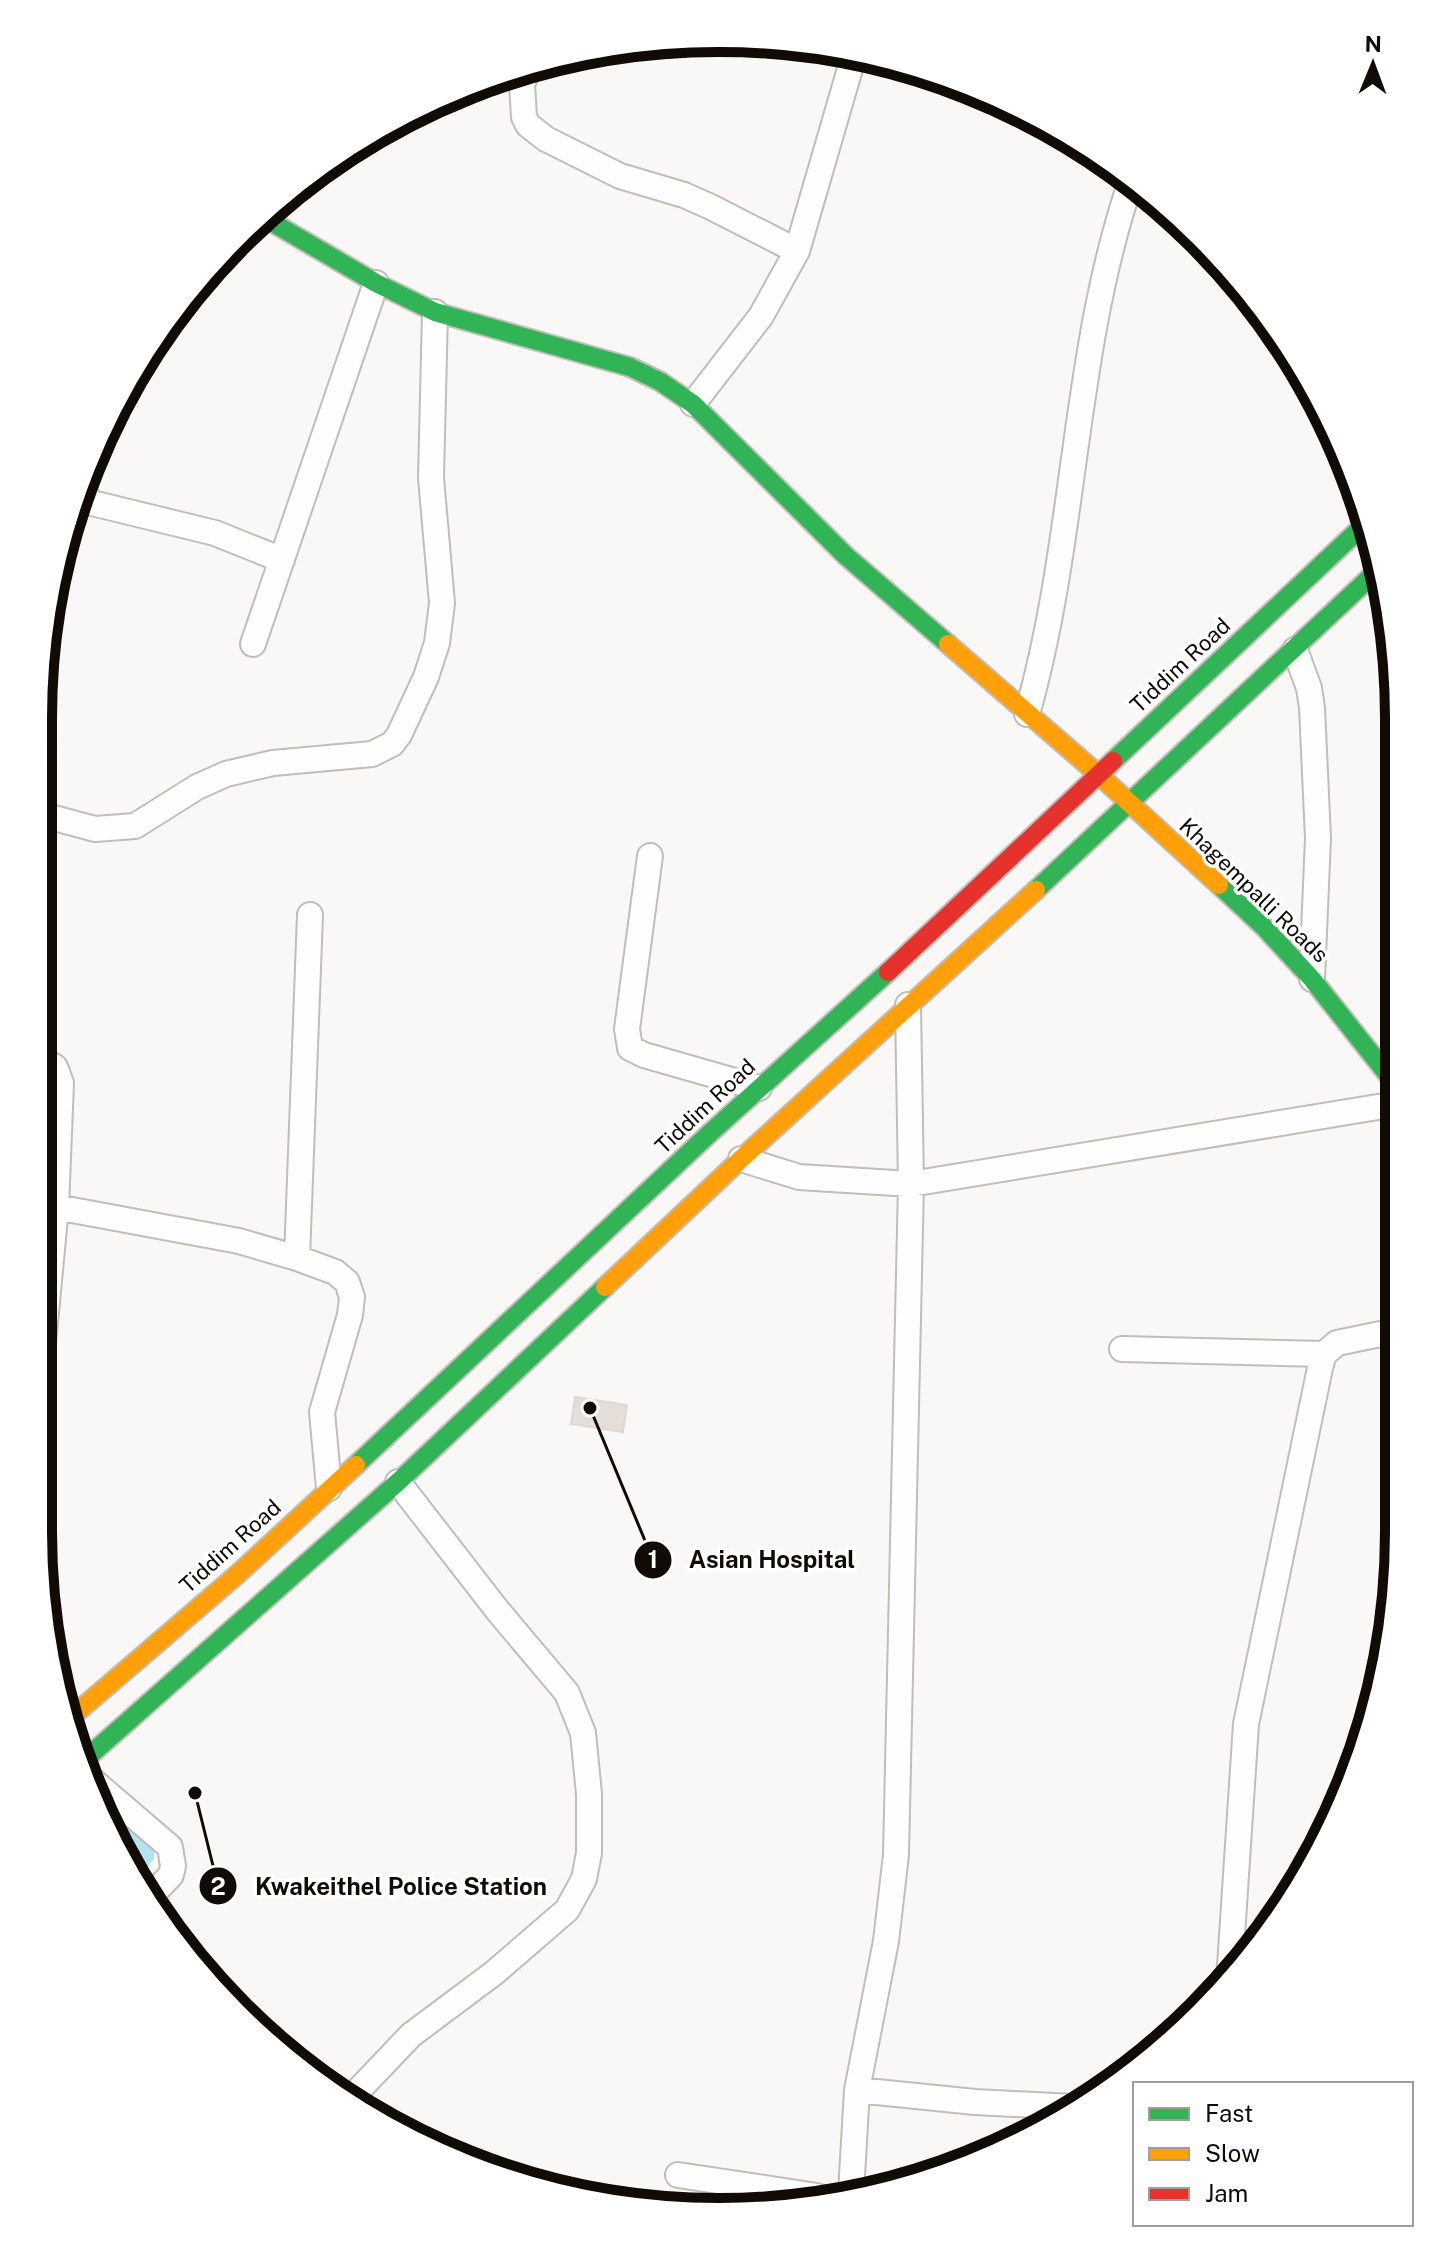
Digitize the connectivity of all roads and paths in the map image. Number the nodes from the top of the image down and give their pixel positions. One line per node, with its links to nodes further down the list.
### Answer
1 (851, 65): 5 (street)
2 (523, 82): 5 (street)
3 (1127, 193): 15 (street)
4 (273, 223): 6 (main road, Khagempalli Roads)
5 (797, 251): 8 (street)
6 (376, 283): 7 (main road, Khagempalli Roads); 11 (street)
7 (435, 312): 8 (main road, Khagempalli Roads); 18 (street)
8 (693, 404): 15 (main road, Khagempalli Roads)
9 (89, 499): 11 (street)
10 (1358, 531): 16 (main road, Tiddim Road)
11 (282, 560): 13 (street)
12 (1370, 578): 14 (main road)
13 (253, 644)
14 (1295, 650): 17 (main road); 21 (street)
15 (1027, 714): 16 (main road, Khagempalli Roads)
16 (1099, 775): 17 (main road, Khagempalli Roads); 25 (main road, Tiddim Road)
17 (1131, 804): 21 (main road, Khagempalli Roads); 22 (main road)
18 (52, 817)
19 (650, 856): 25 (street)
20 (310, 915): 31 (street)
21 (1312, 979): 24 (main road, Khagempalli Roads)
22 (908, 1005): 27 (main road); 28 (street)
23 (52, 1065): 29 (street)
24 (1385, 1071)
25 (759, 1088): 36 (main road, Tiddim Road)
26 (1385, 1106): 28 (street)
27 (741, 1159): 28 (street); 35 (main road)
28 (911, 1184): 42 (street)
29 (56, 1207): 30 (street); 31 (street)
30 (52, 1249)
31 (297, 1258): 36 (street)
32 (1385, 1333): 34 (street)
33 (1122, 1349): 34 (street)
34 (1324, 1354): 41 (street)
35 (398, 1482): 38 (main road); 43 (street)
36 (329, 1488): 37 (main road, Tiddim Road)
37 (77, 1712)
38 (90, 1755)
39 (105, 1791): 40 (street)
40 (157, 1890)
41 (1231, 1958)
42 (857, 2090): 44 (street); 46 (street)
43 (357, 2092)
44 (1057, 2106)
45 (678, 2175): 47 (street)
46 (852, 2184)
47 (797, 2193)

